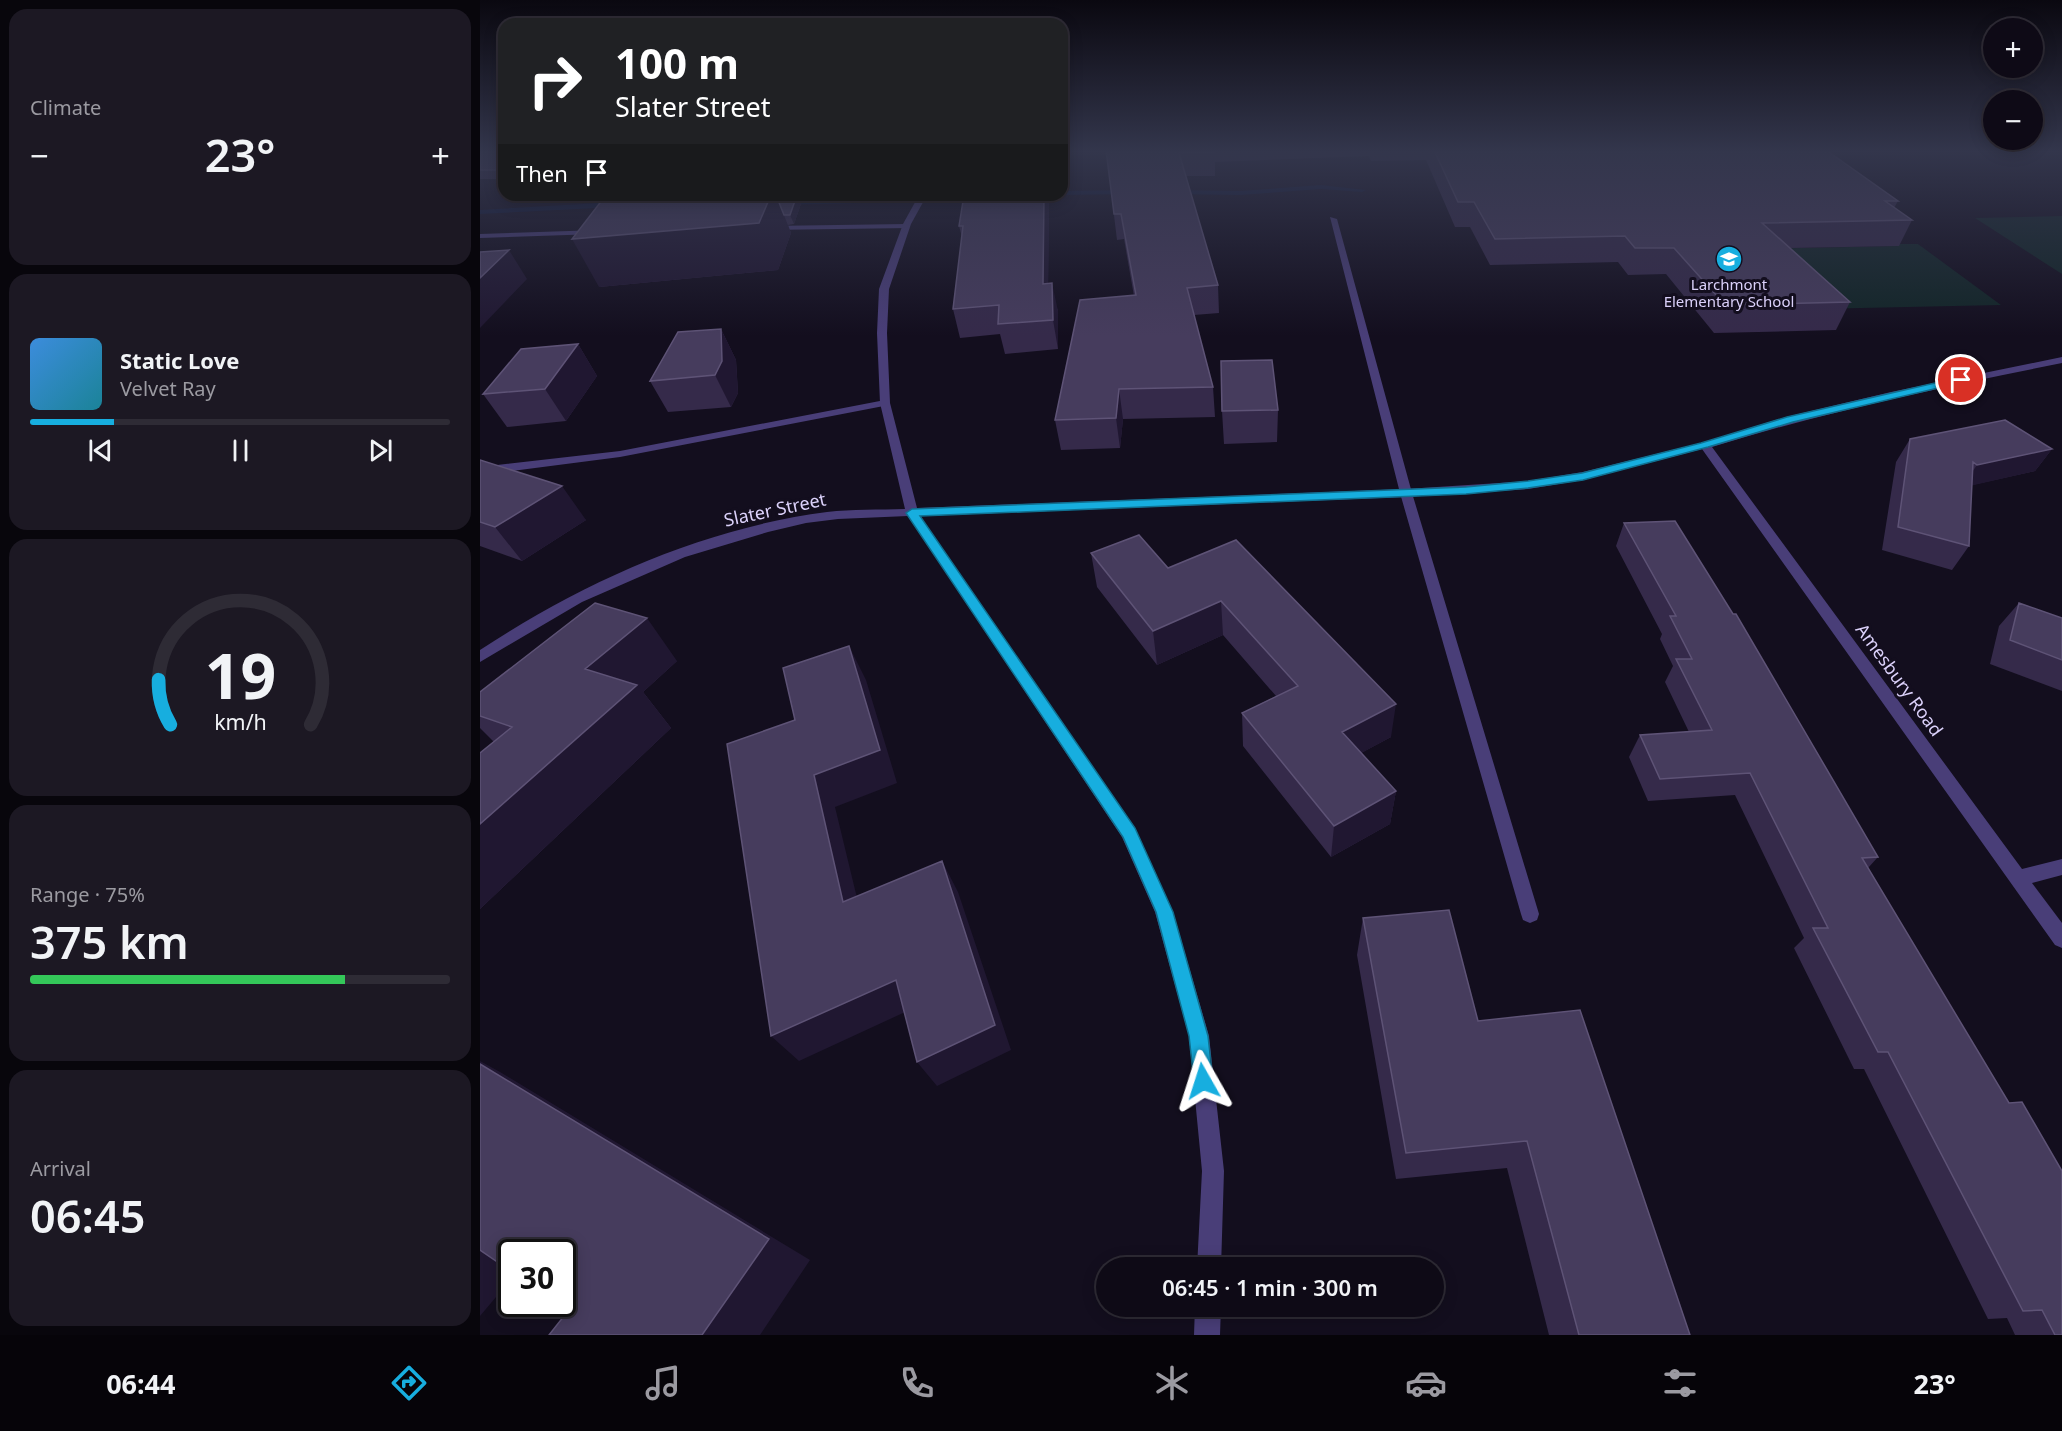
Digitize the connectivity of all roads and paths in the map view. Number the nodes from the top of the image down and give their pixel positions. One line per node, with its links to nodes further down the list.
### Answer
1 (914, 212): 3 (street)
2 (1333, 219): 11 (street)
3 (906, 226): 4 (street); 8 (street)
4 (760, 228)
5 (602, 232): 6 (street)
6 (480, 236)
7 (2062, 360): 9 (street, Slater Street)
8 (885, 403): 10 (street); 12 (street)
9 (1705, 445): 11 (street, Slater Street); 15 (street, Amesbury Road)
10 (480, 471)
11 (1406, 493): 12 (street, Slater Street); 16 (street)
12 (912, 513): 13 (street, Slater Street); 18 (street)
13 (480, 657)
14 (2062, 867): 15 (street)
15 (2018, 878): 17 (street, Amesbury Road)
16 (1530, 914)
17 (2062, 939)
18 (1209, 1257)
19 (1208, 1317): 20 (street)
20 (1207, 1335)

